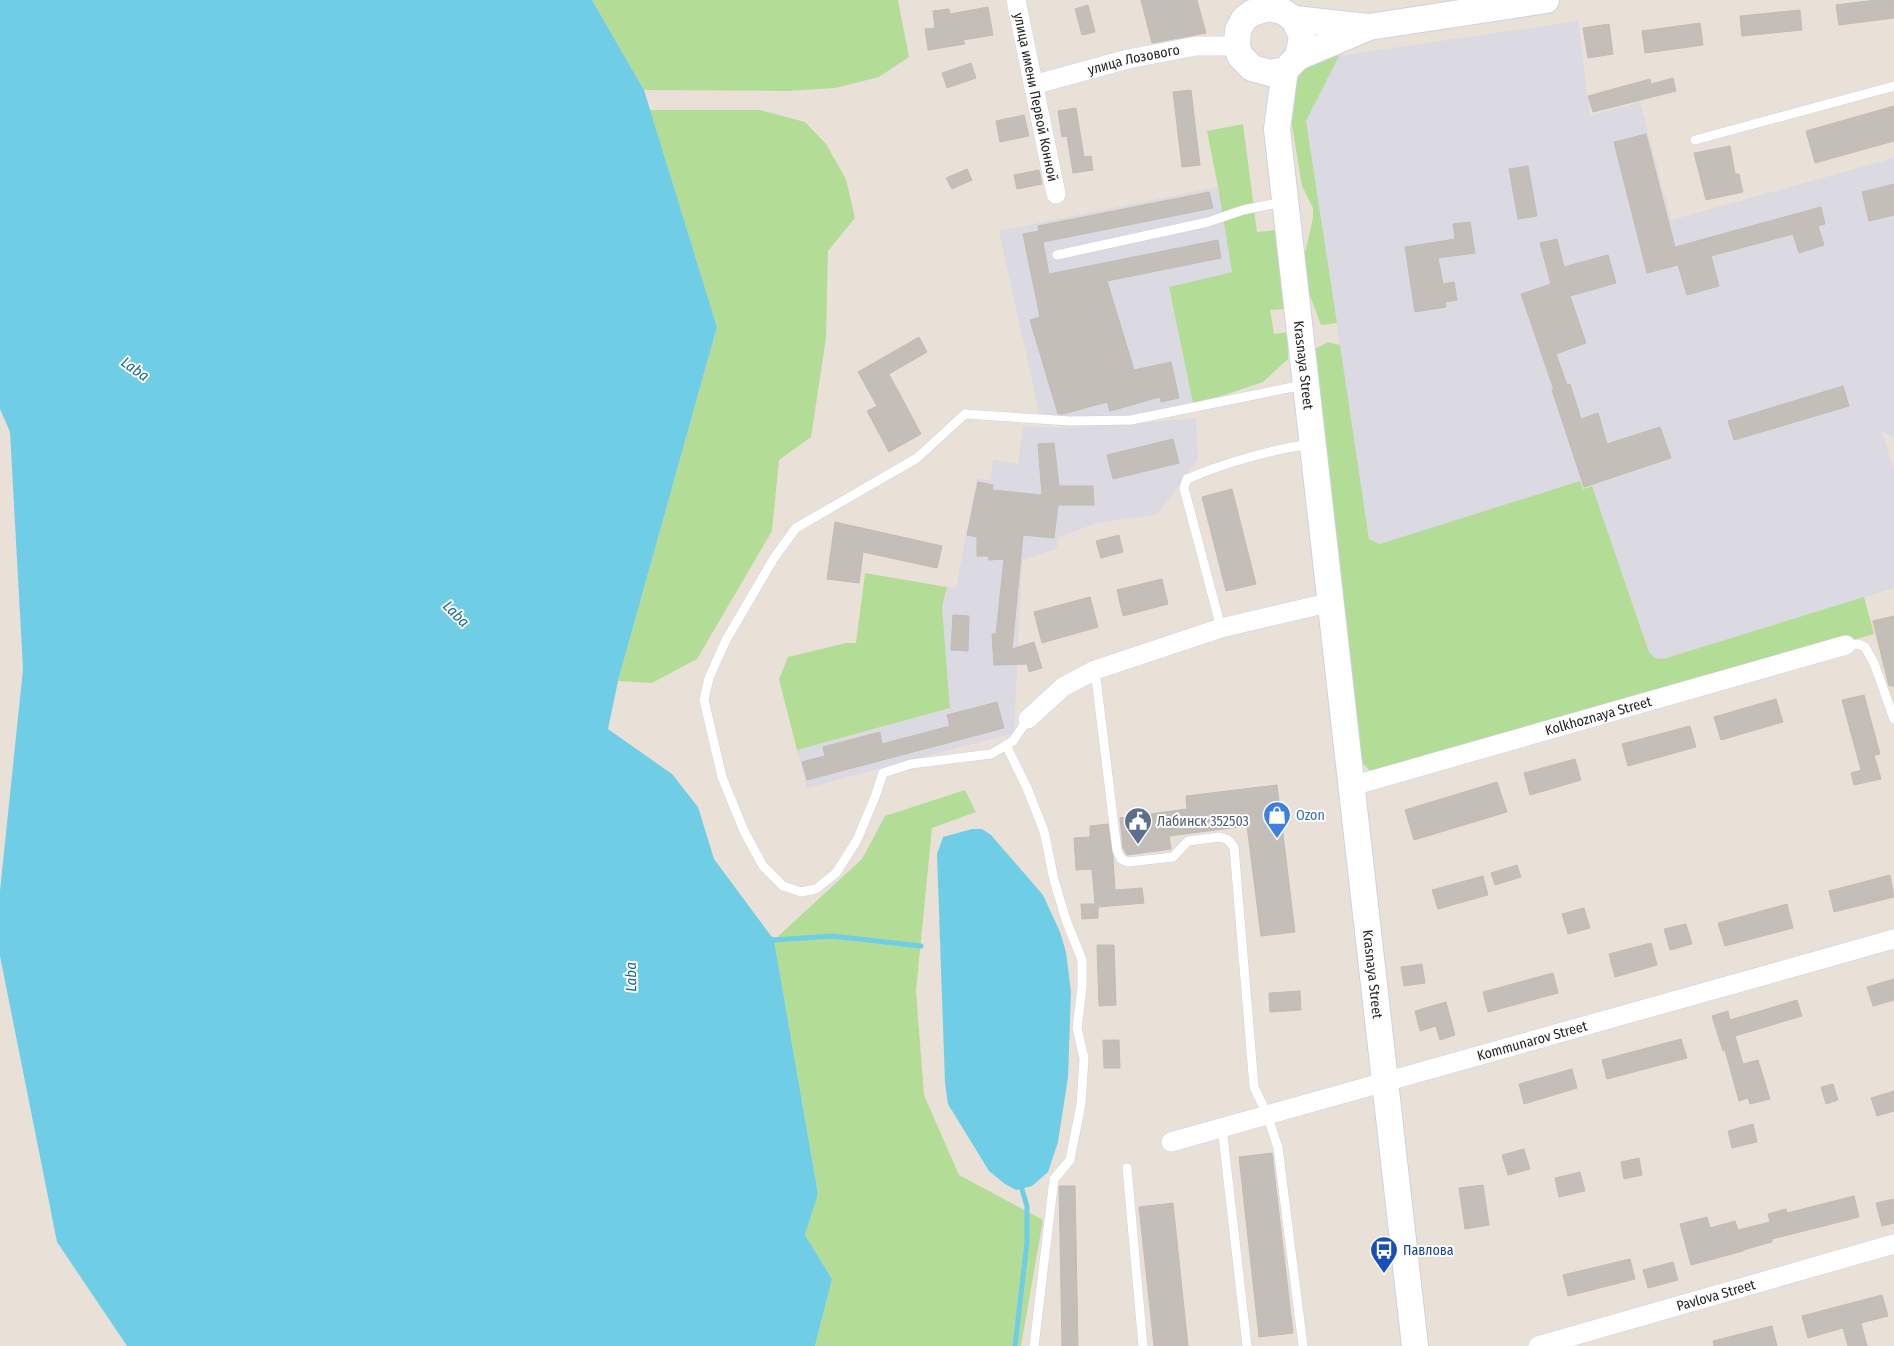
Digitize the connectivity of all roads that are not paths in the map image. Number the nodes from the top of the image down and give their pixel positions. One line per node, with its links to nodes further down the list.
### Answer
1 (1016, 0): 9 (street, улица имени Первой Конной)
2 (1546, 0): 5 (street)
3 (1251, 6): 4 (street); 6 (street)
4 (1294, 19): 5 (street); 7 (street, Krasnaya Street)
5 (1369, 27): 7 (street)
6 (1237, 46): 8 (street, Krasnaya Street); 9 (street, улица Лозового)
7 (1292, 64): 8 (street); 11 (street, Krasnaya Street)
8 (1252, 68): 11 (street, Krasnaya Street)
9 (1033, 85): 13 (street, улица имени Первой Конной)
10 (1894, 86): 12 (lane)
11 (1277, 129): 14 (street, Krasnaya Street)
12 (1695, 140)
13 (1056, 194)
14 (1286, 201): 15 (lane); 16 (street, Krasnaya Street)
15 (1057, 255)
16 (1307, 384): 17 (street, Krasnaya Street); 24 (lane)
17 (1314, 443): 18 (street, Krasnaya Street); 19 (lane)
18 (1332, 602): 19 (street); 25 (street, Krasnaya Street)
19 (1222, 628): 21 (street)
20 (1846, 645): 23 (lane); 25 (street, Kolkhoznaya Street)
21 (1095, 670): 22 (street); 28 (lane)
22 (1028, 719): 24 (lane)
23 (1894, 719)
24 (1006, 745): 33 (lane)
25 (1352, 786): 27 (street, Krasnaya Street)
26 (1894, 939): 27 (street, Kommunarov Street)
27 (1385, 1082): 28 (street, Kommunarov Street); 37 (street, Krasnaya Street)
28 (1267, 1114): 29 (street, Kommunarov Street); 36 (lane)
29 (1222, 1127): 30 (street, Kommunarov Street); 35 (lane)
30 (1171, 1142)
31 (1127, 1168): 34 (lane)
32 (1894, 1244): 38 (street, Pavlova Street)
33 (1034, 1346)
34 (1144, 1346)
35 (1247, 1346)
36 (1302, 1346)
37 (1415, 1346)
38 (1538, 1346)

